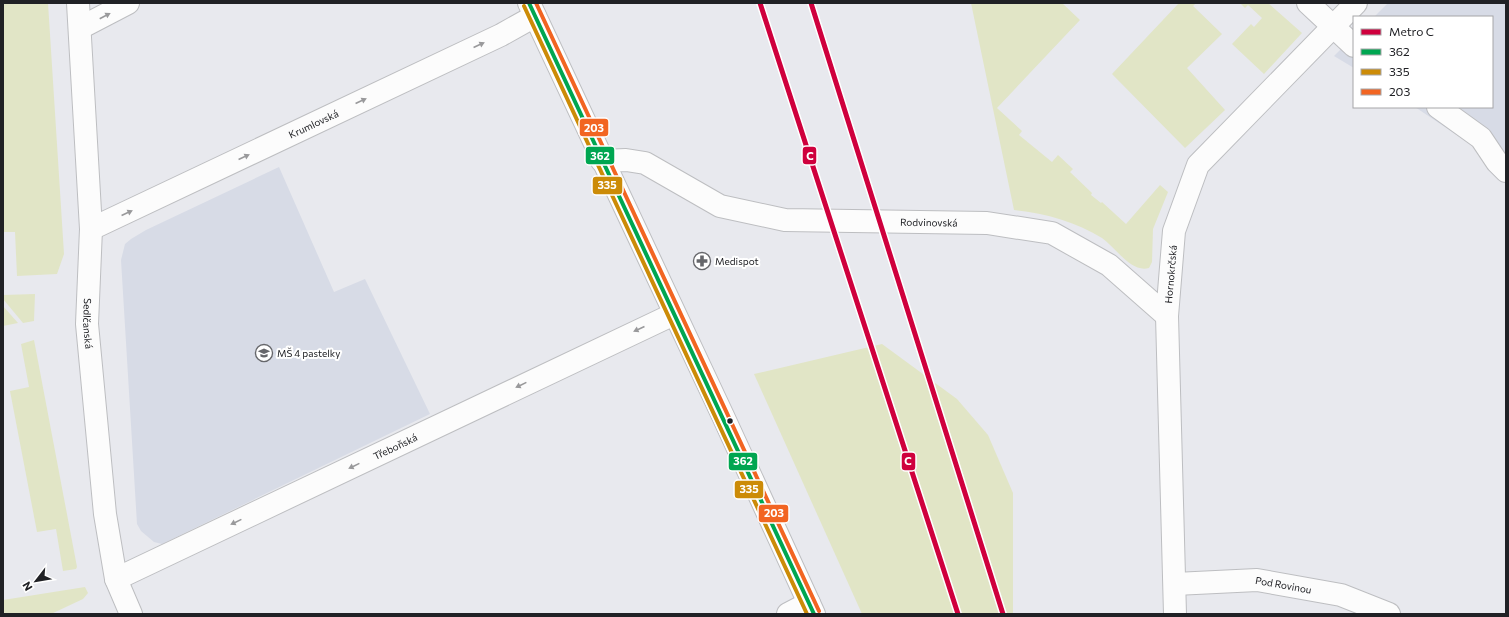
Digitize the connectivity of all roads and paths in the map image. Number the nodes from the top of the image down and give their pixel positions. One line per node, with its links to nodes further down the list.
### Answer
1 (78, 3): 7 (street, Sedlčanská)
2 (128, 3): 7 (street, one-way to 2)
3 (1308, 3): 6 (street)
4 (1356, 3): 6 (street, Hornokrčská)
5 (532, 10): 10 (street); 12 (street, Krumlovská, one-way to 5)
6 (1334, 26): 8 (street); 14 (street, Hornokrčská)
7 (80, 28): 12 (street, Sedlčanská)
8 (1353, 45)
9 (1439, 108): 11 (street)
10 (602, 161): 13 (street); 14 (street, Rodvinovská)
11 (1506, 171)
12 (91, 229): 15 (street, Sedlčanská)
13 (674, 314): 15 (street, Třeboňská, one-way to 15); 17 (street)
14 (1167, 316): 16 (street, Hornokrčská)
15 (116, 579): 18 (street, Sedlčanská)
16 (1175, 584): 20 (street, Hornokrčská); 21 (street, Pod Rovinou)
17 (811, 608): 19 (street)
18 (131, 614)
19 (788, 614)
20 (1175, 614)
21 (1389, 614)

